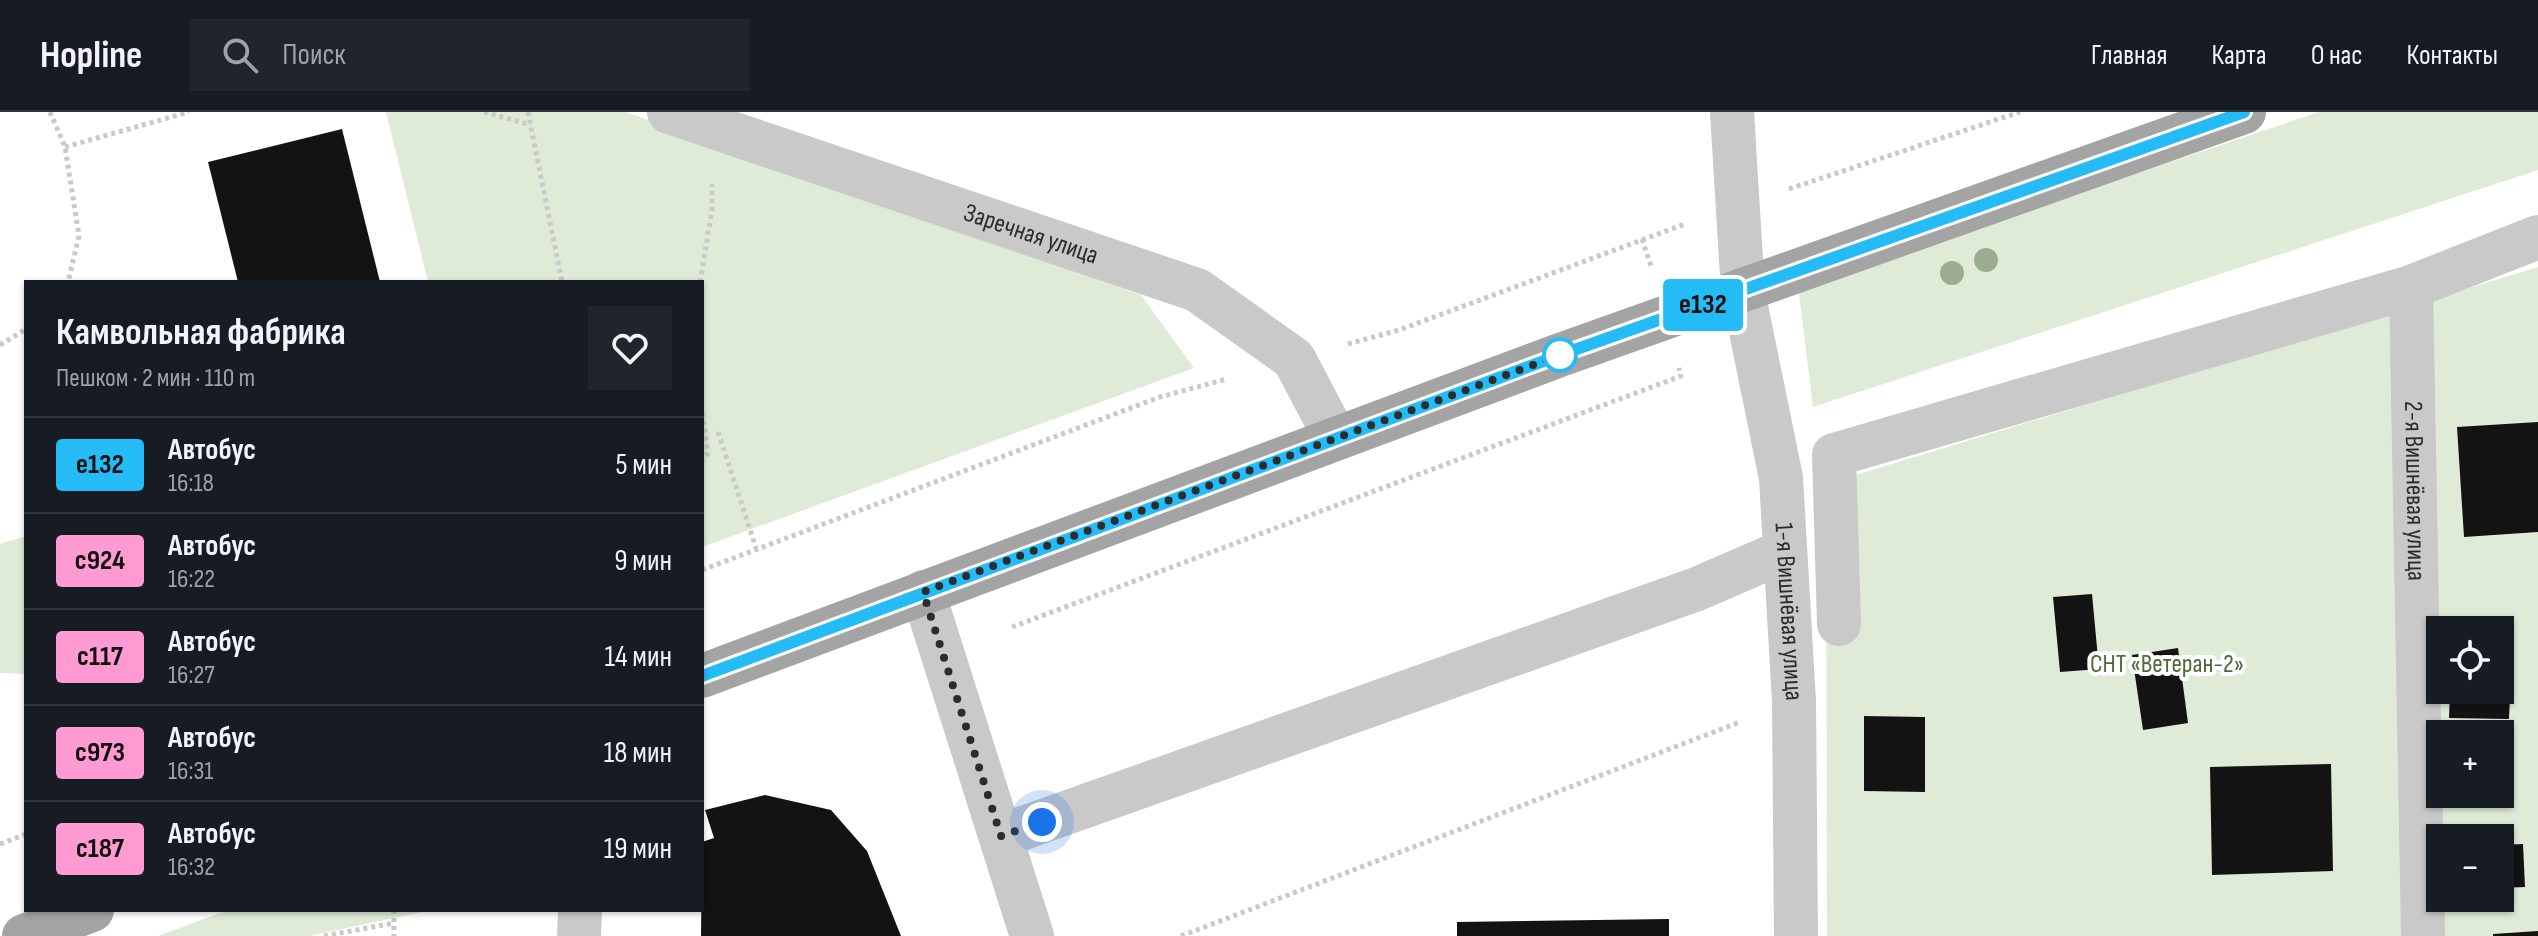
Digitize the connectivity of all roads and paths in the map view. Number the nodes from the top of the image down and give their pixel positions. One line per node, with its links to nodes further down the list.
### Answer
1 (50, 112): 11 (path)
2 (189, 112): 11 (path)
3 (484, 112): 10 (path)
4 (528, 112): 10 (path)
5 (669, 112): 9 (street, Заречная улица)
6 (1732, 112): 12 (street, 1-я Вишнёвая улица)
7 (2020, 112): 12 (path)
8 (2244, 112): 18 (main road)
9 (714, 119): 16 (path); 21 (street, Заречная улица)
10 (531, 125): 15 (path)
11 (65, 147): 14 (path)
12 (1737, 206): 18 (street, 1-я Вишнёвая улица); 21 (path)
13 (2538, 237): 17 (street)
14 (68, 280)
15 (562, 280)
16 (700, 280)
17 (2411, 287): 31 (street); 49 (street, 2-я Вишнёвая улица)
18 (1743, 292): 25 (main road); 28 (street, 1-я Вишнёвая улица)
19 (24, 330): 20 (path)
20 (0, 345)
21 (1294, 359): 25 (street, Заречная улица); 27 (path)
22 (1681, 376): 32 (path)
23 (704, 426): 26 (path)
24 (718, 432): 27 (path)
25 (1335, 437): 30 (main road)
26 (704, 458)
27 (756, 548): 29 (path)
28 (1785, 551): 34 (street, 1-я Вишнёвая улица); 36 (street)
29 (704, 569)
30 (923, 592): 33 (main road); 36 (street)
31 (1839, 624)
32 (1012, 627)
33 (704, 675)
34 (1794, 701): 47 (path); 48 (street, 1-я Вишнёвая улица)
35 (24, 835): 37 (path)
36 (1001, 836): 46 (street)
37 (0, 844)
38 (87, 912): 42 (main road)
39 (394, 912): 41 (path)
40 (580, 912): 45 (street)
41 (394, 923): 43 (path); 44 (path)
42 (24, 936)
43 (324, 936)
44 (394, 936)
45 (579, 936)
46 (1032, 936)
47 (1181, 936)
48 (1796, 936)
49 (2423, 936)

